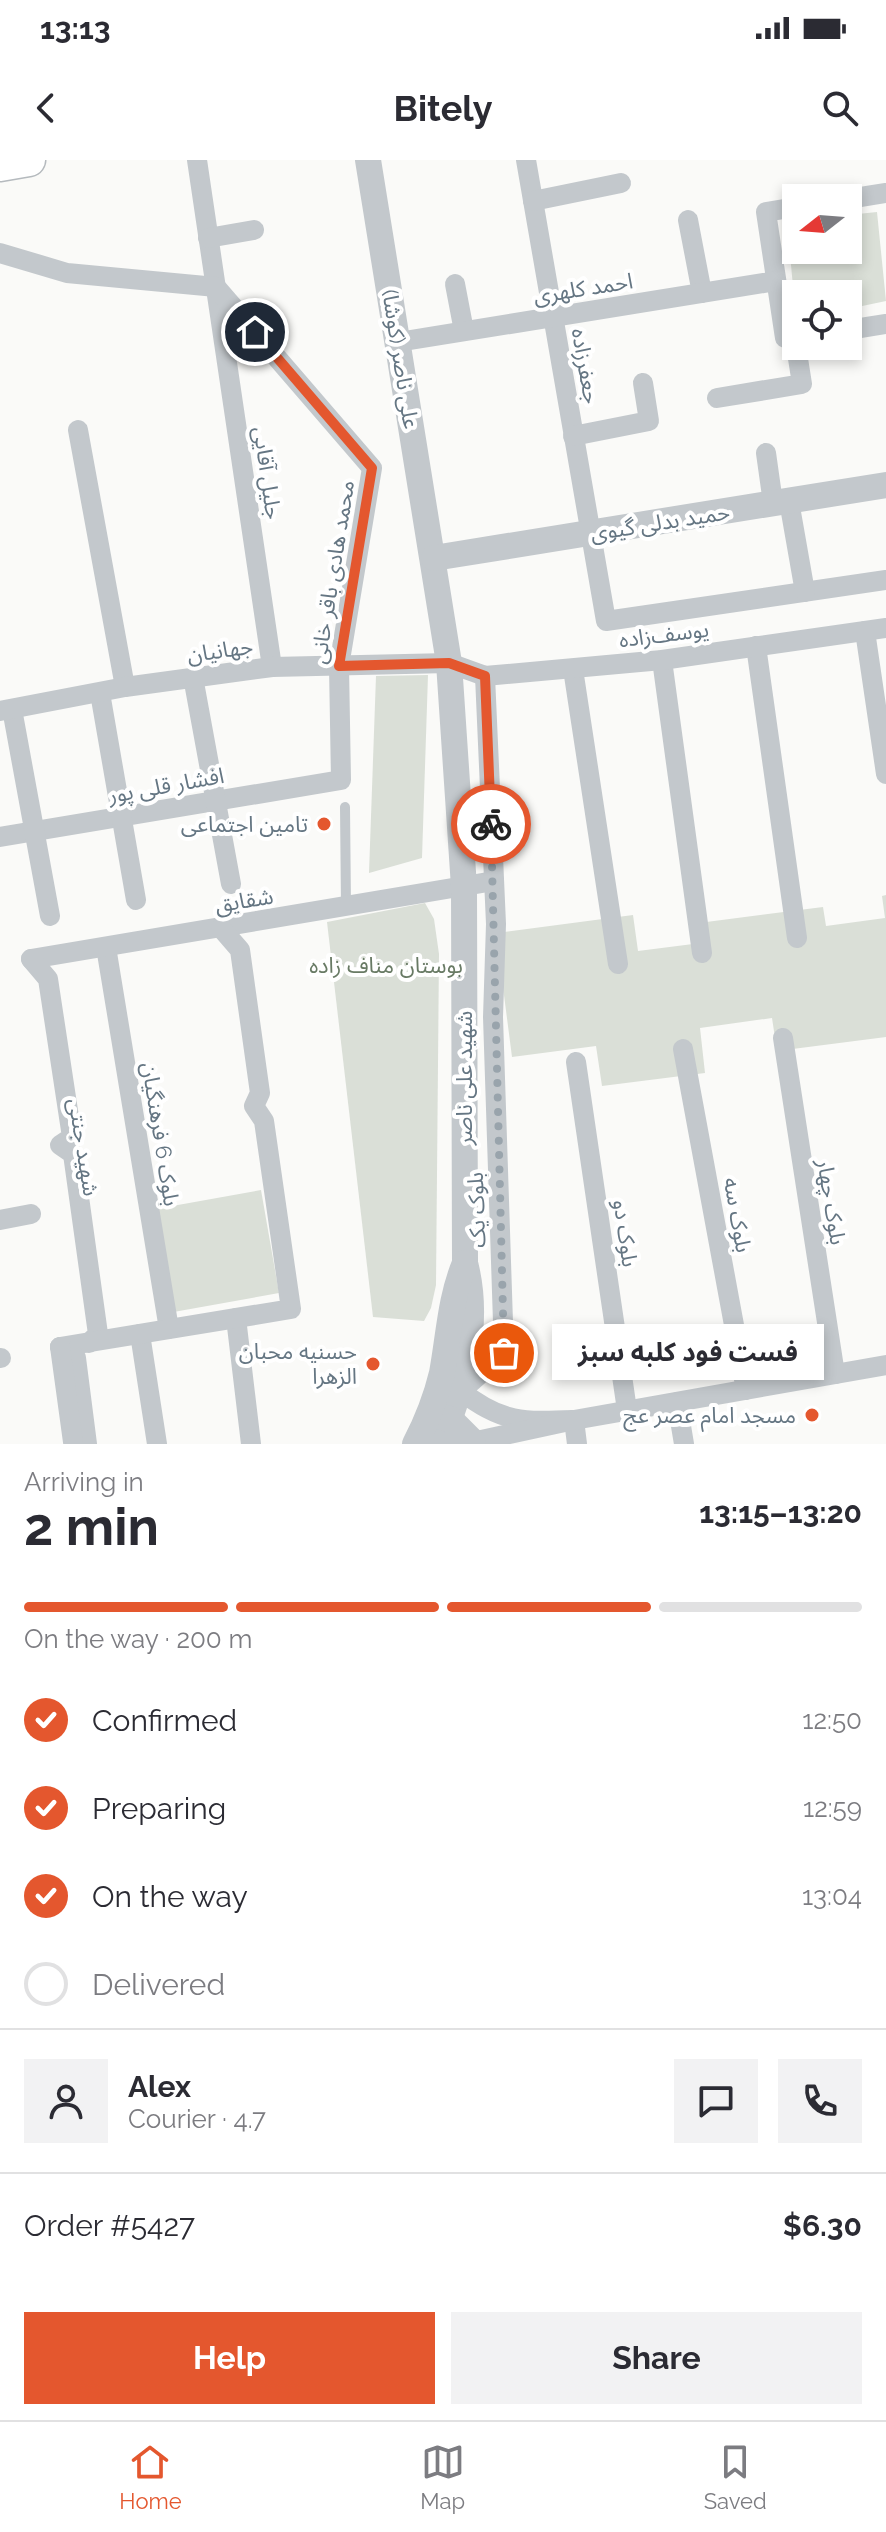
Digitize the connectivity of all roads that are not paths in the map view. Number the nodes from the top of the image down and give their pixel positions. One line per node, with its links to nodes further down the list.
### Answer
1 (29, 160): 5 (main road)
2 (197, 160): 13 (street, جلیل آقایی)
3 (368, 160): 24 (street, علی ناصر (کوشا))
4 (526, 160): 9 (street, جعفرزاده)
5 (0, 165)
6 (621, 183): 9 (street)
7 (886, 193): 8 (street)
8 (862, 197)
9 (533, 201): 19 (street, جعفرزاده)
10 (782, 209): 15 (street)
11 (688, 220): 18 (street)
12 (254, 230): 13 (street)
13 (208, 238): 17 (street, جلیل آقایی)
14 (0, 253): 17 (street)
15 (776, 281): 18 (street, احمد کلهری); 20 (street)
16 (455, 284): 23 (street)
17 (216, 287): 42 (street, محمد هادی باقر خانی); 43 (street, جلیل آقایی)
18 (702, 293): 19 (street, احمد کلهری)
19 (553, 317): 23 (street, احمد کلهری); 29 (street, جعفرزاده)
20 (782, 319)
21 (886, 324): 22 (street)
22 (862, 328)
23 (464, 331): 24 (street, احمد کلهری)
24 (398, 342): 34 (street, علی ناصر (کوشا))
25 (798, 360): 27 (street)
26 (643, 383): 29 (street)
27 (717, 398)
28 (78, 430): 47 (street)
29 (573, 436): 33 (street, جعفرزاده)
30 (766, 453): 32 (street)
31 (886, 485): 32 (street, حمید بدلی گیوی)
32 (781, 502): 33 (street, حمید بدلی گیوی); 36 (street)
33 (590, 533): 34 (street, حمید بدلی گیوی); 36 (street, جعفرزاده)
34 (434, 558): 41 (street, شهید علی ناصر)
35 (886, 580): 36 (street)
36 (805, 592)
37 (886, 628): 38 (street, یوسف‌زاده)
38 (865, 631): 39 (street, یوسف‌زاده); 50 (street)
39 (756, 646): 40 (street, یوسف‌زاده); 64 (street)
40 (662, 660): 44 (street, یوسف‌زاده); 66 (street)
41 (449, 663): 42 (street, جهانیان); 45 (street, یوسف‌زاده); 59 (street, شهید علی ناصر)
42 (339, 666): 43 (street, جهانیان); 51 (street, محمد هادی باقر خانی)
43 (272, 667): 46 (street, جهانیان)
44 (573, 669): 45 (street, یوسف‌زاده); 68 (street)
45 (485, 676): 57 (street, بلوک یک)
46 (193, 677): 47 (street, جهانیان); 52 (street)
47 (125, 687): 48 (street, جهانیان)
48 (100, 693): 49 (street, جهانیان); 54 (street)
49 (6, 710): 55 (street)
50 (886, 774)
51 (341, 780): 52 (street, افشار قلی پور)
52 (215, 801): 54 (street, افشار قلی پور); 58 (street)
53 (345, 807): 61 (lane)
54 (123, 817): 55 (street, افشار قلی پور); 60 (street)
55 (35, 831): 56 (street, افشار قلی پور); 62 (street)
56 (0, 837)
57 (494, 881): 59 (street, شقایق); 83 (street, بلوک یک)
58 (231, 884)
59 (464, 887): 61 (street, شقایق); 74 (street, شهید علی ناصر)
60 (136, 900)
61 (346, 907): 63 (street, شقایق)
62 (50, 916)
63 (221, 928): 65 (street, شقایق); 75 (street)
64 (797, 938)
65 (106, 947): 67 (street, شقایق); 76 (street, بلوک 6 فرهنگیان)
66 (702, 953)
67 (31, 959): 78 (street, شهید جنتی)
68 (618, 964)
69 (783, 1038): 81 (street, بلوک چهار)
70 (683, 1049): 82 (street, بلوک سه)
71 (576, 1062): 85 (street, بلوک دو)
72 (31, 1214): 73 (street)
73 (0, 1220)
74 (465, 1263): 83 (street, شهید علی ناصر); 86 (street, شهید علی ناصر)
75 (236, 1318): 76 (street); 92 (street)
76 (169, 1329): 77 (street)
77 (140, 1334): 78 (street); 91 (street)
78 (89, 1343): 79 (street)
79 (60, 1347): 89 (street); 90 (street)
80 (886, 1365): 81 (street)
81 (835, 1374): 82 (street)
82 (746, 1390): 84 (street)
83 (461, 1391): 86 (street, شهید علی ناصر); 87 (street)
84 (677, 1402): 85 (street); 96 (street)
85 (627, 1410): 87 (street)
86 (440, 1417): 88 (street); 93 (street, شهید علی ناصر); 94 (street, شهید علی ناصر)
87 (574, 1420): 88 (street); 95 (street)
88 (470, 1443)
89 (73, 1444)
90 (87, 1444)
91 (157, 1444)
92 (251, 1444)
93 (415, 1444)
94 (440, 1444)
95 (577, 1444)
96 (684, 1444)

